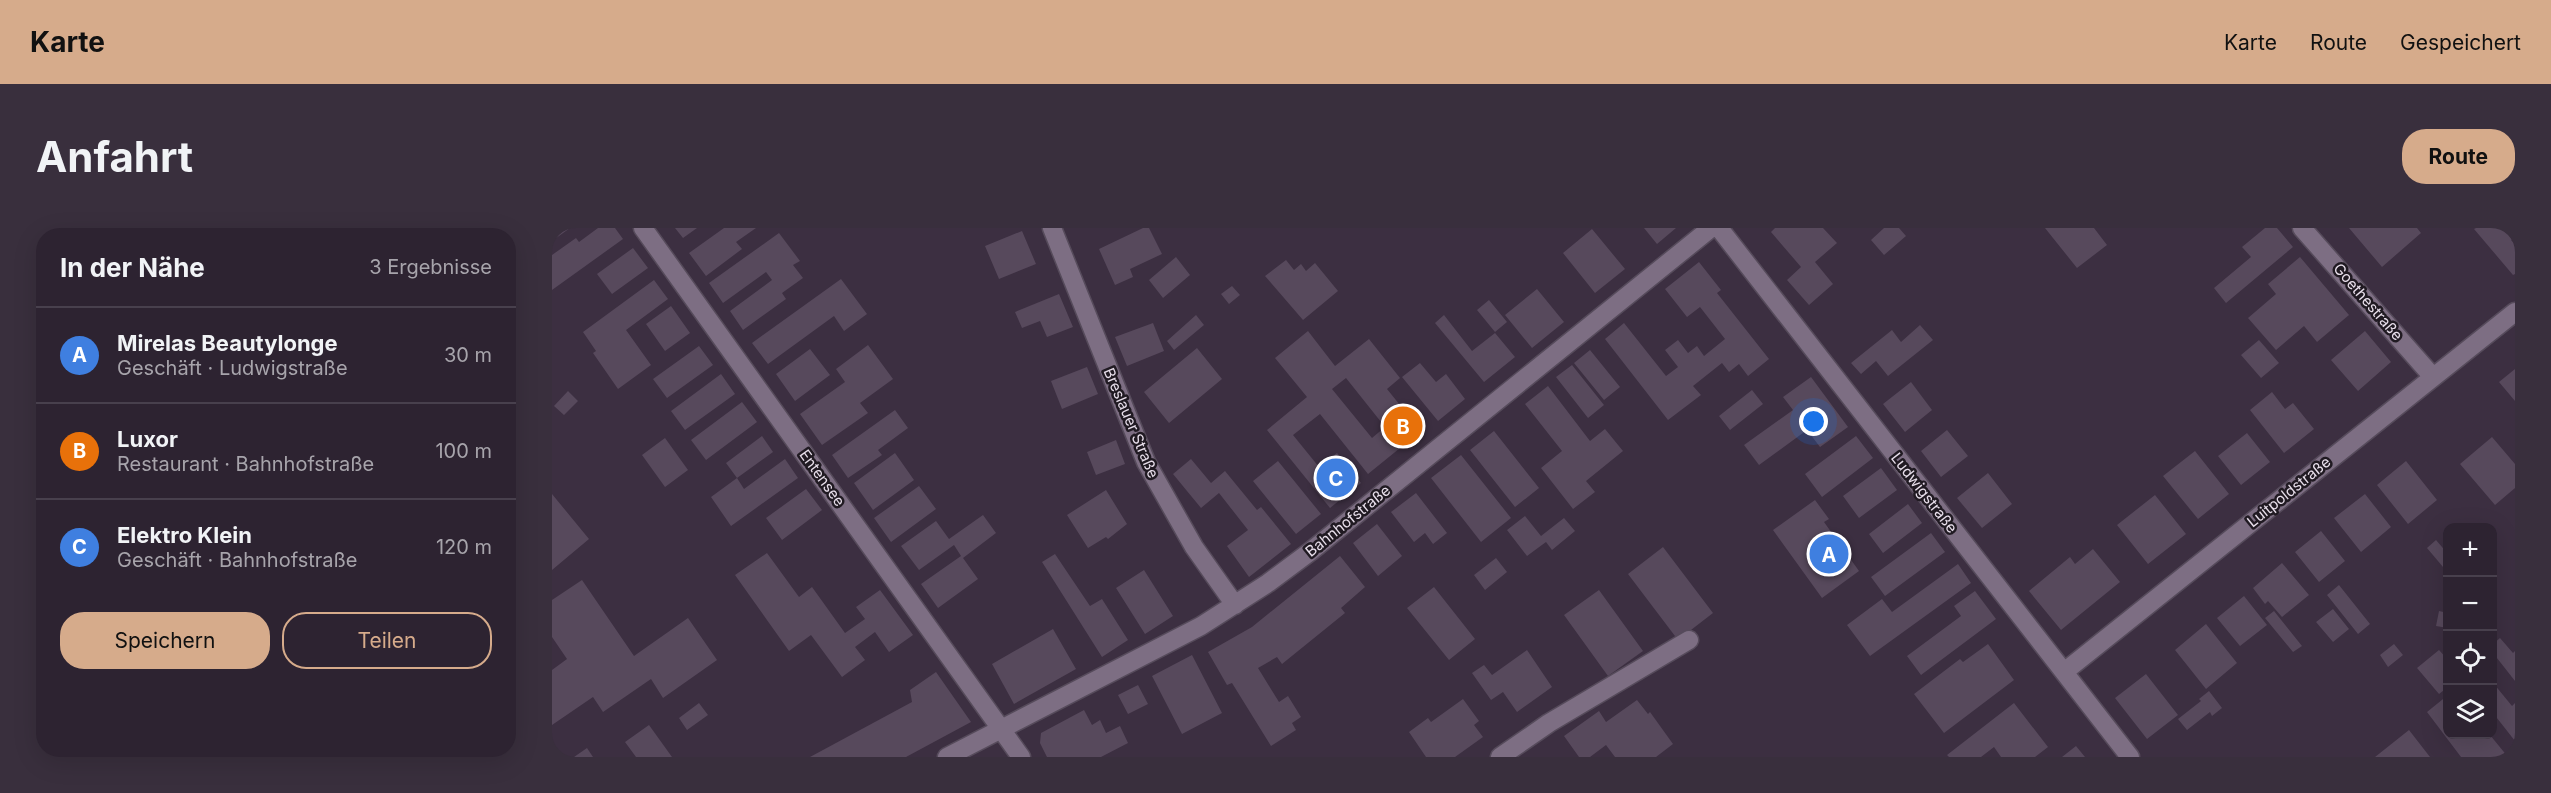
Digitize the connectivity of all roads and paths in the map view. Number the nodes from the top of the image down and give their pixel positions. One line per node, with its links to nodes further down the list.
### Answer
1 (643, 228): 11 (street, Entensee)
2 (1052, 228): 8 (street, Breslauer Straße)
3 (1711, 228): 8 (street, Bahnhofstraße)
4 (1719, 228): 10 (street, Ludwigstraße)
5 (2302, 228): 7 (street, Goethestraße)
6 (2515, 312): 7 (street, Luitpoldstraße)
7 (2433, 377): 10 (street, Luitpoldstraße)
8 (1235, 605): 11 (street, Bahnhofstraße)
9 (1689, 640): 14 (street)
10 (2064, 672): 15 (street, Ludwigstraße)
11 (1000, 729): 12 (street, Bahnhofstraße); 13 (street, Entensee)
12 (947, 757)
13 (1021, 757)
14 (1500, 757)
15 (2130, 757)

